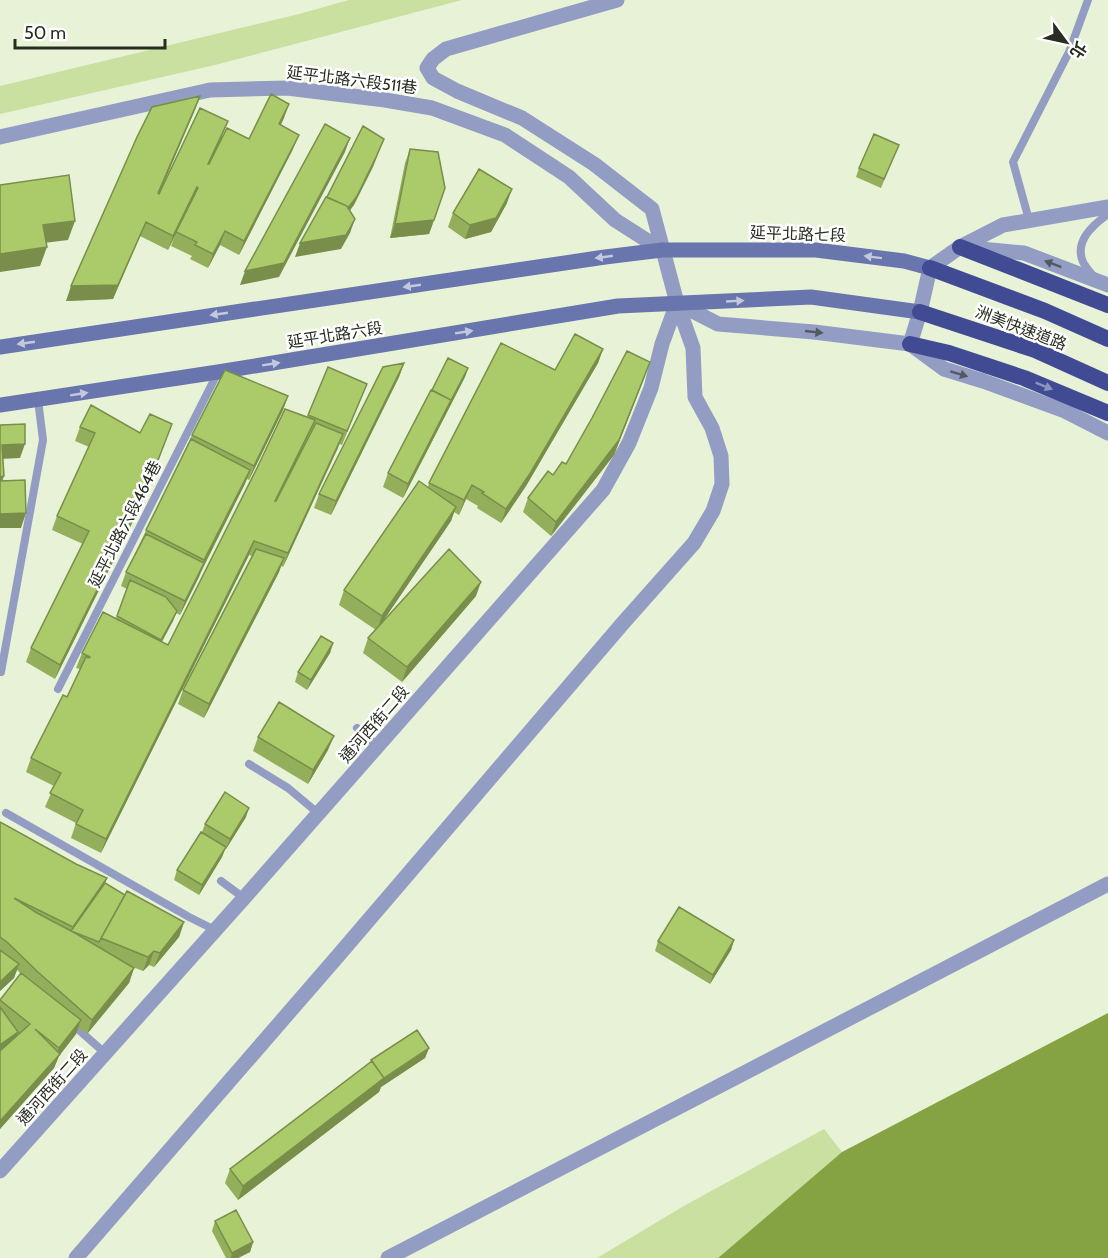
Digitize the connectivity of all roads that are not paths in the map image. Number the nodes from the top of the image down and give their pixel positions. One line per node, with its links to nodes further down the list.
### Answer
1 (617, 0): 8 (street)
2 (1088, 0): 6 (lane)
3 (0, 137): 8 (street, 延平北路六段511巷)
4 (1108, 207): 6 (street)
5 (1108, 214): 10 (lane)
6 (1029, 220): 7 (street)
7 (960, 247): 9 (street); 10 (street, one-way to 7); 12 (highway)
8 (662, 250): 9 (main road, 延平北路七段, one-way to 8); 11 (street); 16 (main road, one-way to 16)
9 (930, 268): 13 (street); 14 (highway, 洲美快速道路)
10 (1103, 283)
11 (677, 303): 13 (main road, one-way to 13); 15 (street, one-way to 15); 17 (main road, 延平北路六段, one-way to 11); 26 (street, 通河西街二段); 37 (street)
12 (1108, 305)
13 (920, 312): 15 (street); 18 (highway, 洲美快速道路)
14 (1108, 339)
15 (910, 344): 21 (highway, one-way to 21); 22 (street, one-way to 22)
16 (0, 347)
17 (218, 372): 19 (main road, 延平北路六段, one-way to 17); 24 (lane, 延平北路六段464巷)
18 (1108, 383)
19 (38, 400): 20 (main road, 延平北路六段); 23 (lane)
20 (0, 405)
21 (1108, 413)
22 (1108, 433)
23 (1, 672)
24 (58, 689)
25 (357, 728): 26 (lane)
26 (378, 747): 29 (street, 通河西街二段)
27 (249, 764): 29 (lane)
28 (6, 813): 33 (lane)
29 (319, 814): 32 (street, 通河西街二段)
30 (221, 881): 32 (lane)
31 (1108, 884): 38 (street)
32 (244, 898): 33 (street, 通河西街二段)
33 (215, 930): 35 (street, 通河西街二段)
34 (62, 1016): 35 (lane)
35 (106, 1054): 36 (street, 通河西街二段)
36 (0, 1172)
37 (76, 1258)
38 (388, 1258)

